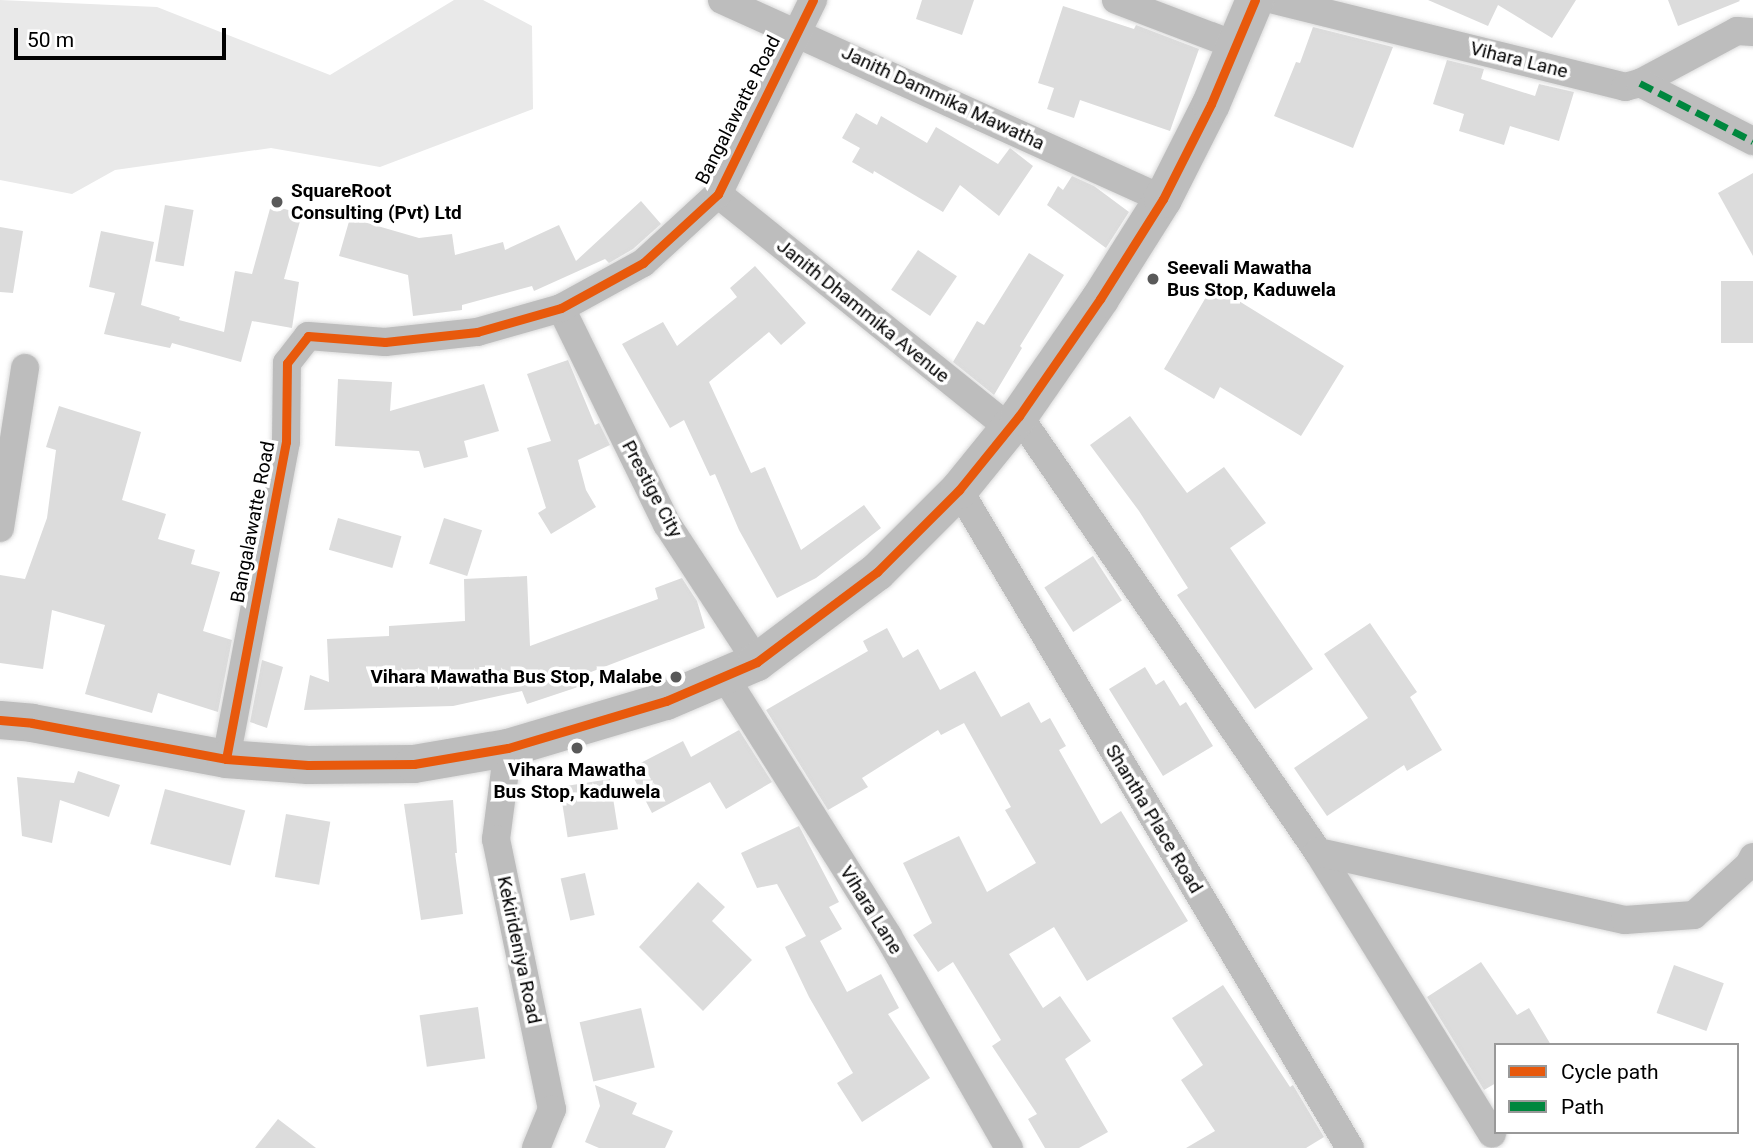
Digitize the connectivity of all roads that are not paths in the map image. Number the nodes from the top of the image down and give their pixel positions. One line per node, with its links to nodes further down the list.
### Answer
1 (722, 0): 6 (street, Janith Dammika Mawatha)
2 (813, 0): 6 (street, Bangalawatte Road)
3 (1116, 0): 8 (street)
4 (1255, 0): 8 (main road)
5 (1275, 0): 9 (street, Vihara Lane)
6 (798, 32): 11 (street, Bangalawatte Road); 12 (street, Janith Dammika Mawatha)
7 (1753, 32): 9 (street, Vihara Lane)
8 (1237, 46): 12 (main road)
9 (1640, 83): 10 (street)
10 (1753, 141)
11 (718, 194): 13 (street, Bangalawatte Road); 15 (street, Janith Dhammika Avenue)
12 (1163, 199): 15 (main road)
13 (561, 308): 18 (street, Prestige City); 21 (street, Bangalawatte Road)
14 (25, 368): 17 (street)
15 (1014, 422): 16 (main road); 22 (street, Janith Dhammika Avenue)
16 (959, 490): 18 (main road); 27 (street, Shantha Place Road)
17 (0, 528)
18 (741, 670): 20 (main road); 26 (street, Vihara Lane)
19 (0, 720): 21 (main road)
20 (508, 748): 21 (main road); 25 (street, Kekirideniya Road)
21 (226, 759)
22 (1318, 852): 23 (street); 24 (street, Janith Dhammika Avenue)
23 (1753, 857)
24 (1492, 1134)
25 (536, 1148)
26 (1009, 1148)
27 (1350, 1148)

